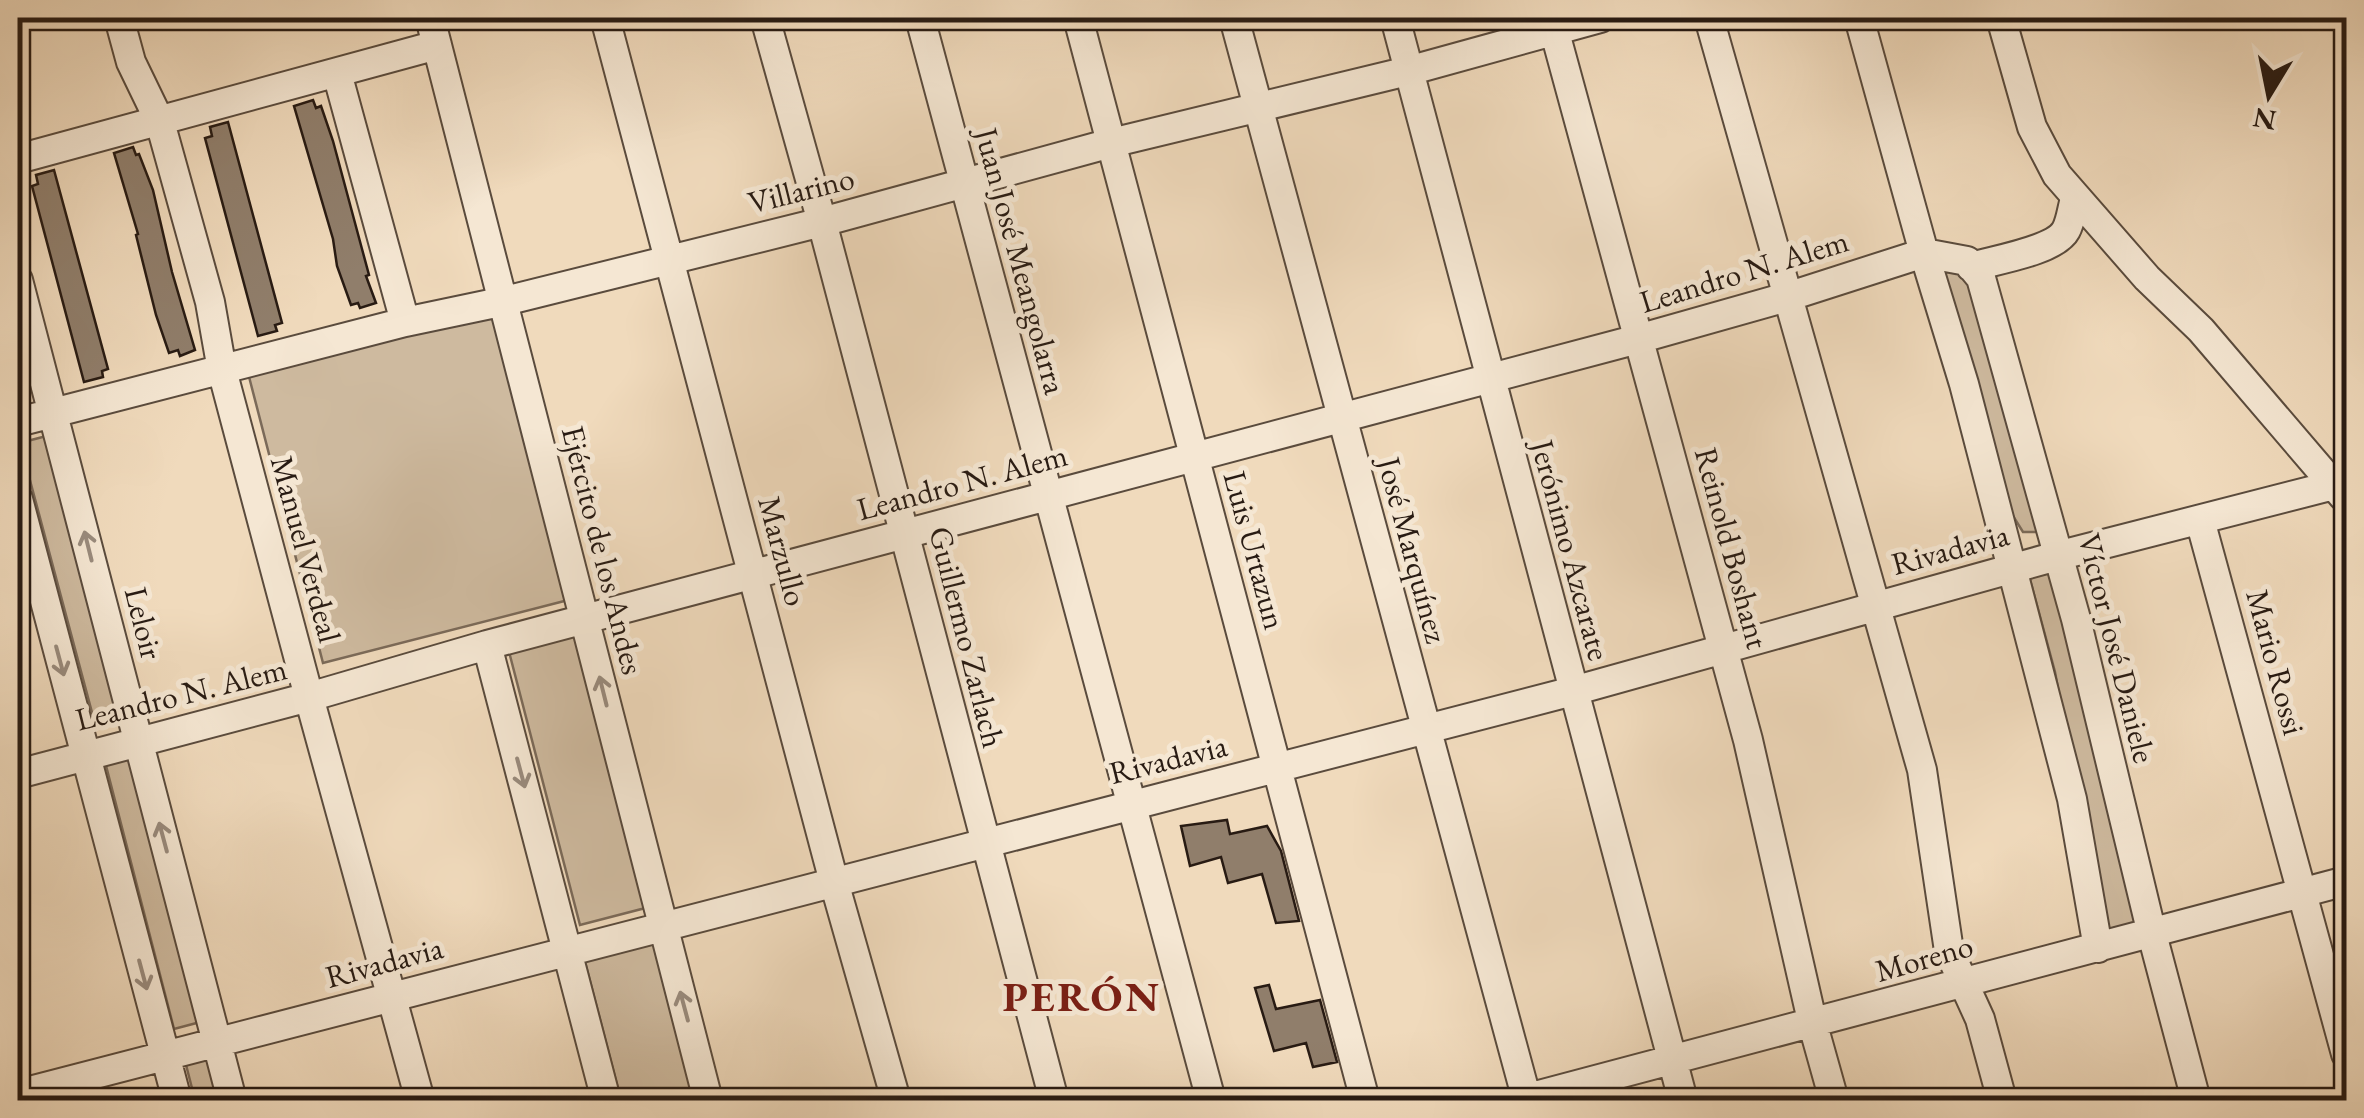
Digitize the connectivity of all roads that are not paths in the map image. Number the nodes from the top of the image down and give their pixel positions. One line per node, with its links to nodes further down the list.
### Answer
1 (119, 18): 17 (street, Manuel Verdeal)
2 (605, 18): 24 (street, Marzullo)
3 (765, 18): 22 (street, Guillermo Zarlach)
4 (920, 18): 20 (street, Juan José Meangolarra)
5 (1078, 18): 18 (street, Luis Urtazun)
6 (1234, 18): 16 (street, José Marquínez)
7 (1395, 18): 14 (street, Jerónimo Azcarate)
8 (1600, 18): 12 (street, Villarino)
9 (1708, 18): 27 (street)
10 (1860, 18): 23 (street)
11 (2002, 18): 21 (street)
12 (1553, 24): 14 (street, Villarino); 31 (street, Reinold Boshant)
13 (434, 31): 15 (street); 28 (street, Ejército de los Andes)
14 (1408, 71): 16 (street, Villarino); 33 (street, Jerónimo Azcarate)
15 (337, 73): 17 (street); 30 (street)
16 (1257, 110): 18 (street, Villarino); 35 (street, José Marquínez)
17 (160, 122): 19 (street); 32 (street, Manuel Verdeal)
18 (1112, 144): 20 (street, Villarino); 37 (street, Luis Urtazun)
19 (18, 159)
20 (966, 183): 22 (street, Villarino); 39 (street, Juan José Meangolarra)
21 (2075, 199): 25 (street); 38 (street)
22 (822, 222): 24 (street, Villarino); 42 (street, Guillermo Zarlach)
23 (1924, 253): 25 (street); 27 (street, Leandro N. Alem); 44 (street)
24 (670, 260): 28 (street, Villarino); 45 (street, Marzullo)
25 (1971, 267): 43 (street, Víctor José Daniele)
26 (18, 280): 29 (street, Leloir)
27 (1790, 296): 31 (street, Leandro N. Alem); 46 (street)
28 (505, 301): 30 (street, Villarino); 47 (street, Ejército de los Andes)
29 (22, 317): 34 (street, Leloir)
30 (405, 322): 32 (street, Villarino)
31 (1638, 340): 33 (street, Leandro N. Alem); 49 (street, Reinold Boshant)
32 (222, 370): 34 (street, Villarino); 51 (street, Manuel Verdeal)
33 (1488, 378): 35 (street, Leandro N. Alem); 50 (street, Jerónimo Azcarate)
34 (53, 412): 36 (street, Villarino); 53 (street, Leloir, one-way to 34)
35 (1341, 417): 37 (street, Leandro N. Alem); 52 (street, José Marquínez)
36 (18, 422)
37 (1194, 456): 39 (street, Leandro N. Alem); 55 (street, Luis Urtazun)
38 (2340, 492): 41 (street, Rivadavia)
39 (1046, 496): 42 (street, Leandro N. Alem); 57 (street, Juan José Meangolarra)
40 (18, 499): 54 (street, one-way to 54)
41 (2200, 520): 43 (street, Rivadavia); 61 (street, Mario Rossi)
42 (904, 534): 45 (street, Leandro N. Alem); 58 (street, Guillermo Zarlach)
43 (2058, 556): 44 (street, Rivadavia); 63 (street, Víctor José Daniele)
44 (2014, 568): 46 (street, Rivadavia); 64 (street)
45 (752, 574): 47 (street, Leandro N. Alem); 60 (street, Marzullo)
46 (1875, 606): 49 (street, Rivadavia); 66 (street)
47 (584, 619): 48 (street, Leandro N. Alem); 62 (street, Ejército de los Andes, one-way to 47)
48 (487, 645): 51 (street, Leandro N. Alem); 65 (street, one-way to 65)
49 (1723, 647): 50 (street, Rivadavia); 68 (street, Reinold Boshant)
50 (1573, 691): 52 (street, Rivadavia); 72 (street, Jerónimo Azcarate)
51 (309, 697): 53 (street, Leandro N. Alem); 67 (street, Manuel Verdeal)
52 (1426, 729): 55 (street, Rivadavia); 83 (street, José Marquínez)
53 (138, 742): 54 (street, Leandro N. Alem); 69 (street, Leloir, one-way to 53)
54 (84, 755): 56 (street, Leandro N. Alem); 71 (street, one-way to 71)
55 (1276, 768): 57 (street, Rivadavia); 82 (street, Luis Urtazun)
56 (18, 774)
57 (1130, 805): 58 (street, Rivadavia); 81 (street, Juan José Meangolarra)
58 (984, 843): 60 (street, Rivadavia); 80 (street, Guillermo Zarlach)
59 (2346, 881): 61 (street, Moreno)
60 (834, 882): 62 (street, Rivadavia); 79 (street, Marzullo)
61 (2303, 892): 63 (street, Moreno); 70 (street, Mario Rossi)
62 (663, 926): 65 (street, Rivadavia); 78 (street, Ejército de los Andes, one-way to 62)
63 (2152, 934): 64 (street, Moreno); 87 (street, Víctor José Daniele)
64 (2098, 948): 66 (street, Moreno)
65 (566, 951): 67 (street, Rivadavia); 77 (street)
66 (1961, 983): 68 (street, Moreno); 86 (street)
67 (392, 996): 69 (street, Rivadavia); 76 (street, Manuel Verdeal)
68 (1813, 1025): 72 (street, Moreno); 85 (street, Reinold Boshant)
69 (216, 1042): 71 (street, Rivadavia); 75 (street, Leloir)
70 (2346, 1054)
71 (165, 1056): 73 (street, Rivadavia); 74 (street)
72 (1672, 1060): 83 (street, Moreno); 84 (street, Jerónimo Azcarate)
73 (21, 1090)
74 (177, 1100)
75 (232, 1100)
76 (420, 1100)
77 (606, 1100)
78 (708, 1100)
79 (896, 1100)
80 (1054, 1100)
81 (1211, 1100)
82 (1365, 1100)
83 (1525, 1100)
84 (1683, 1100)
85 (1834, 1100)
86 (2002, 1100)
87 (2196, 1100)

